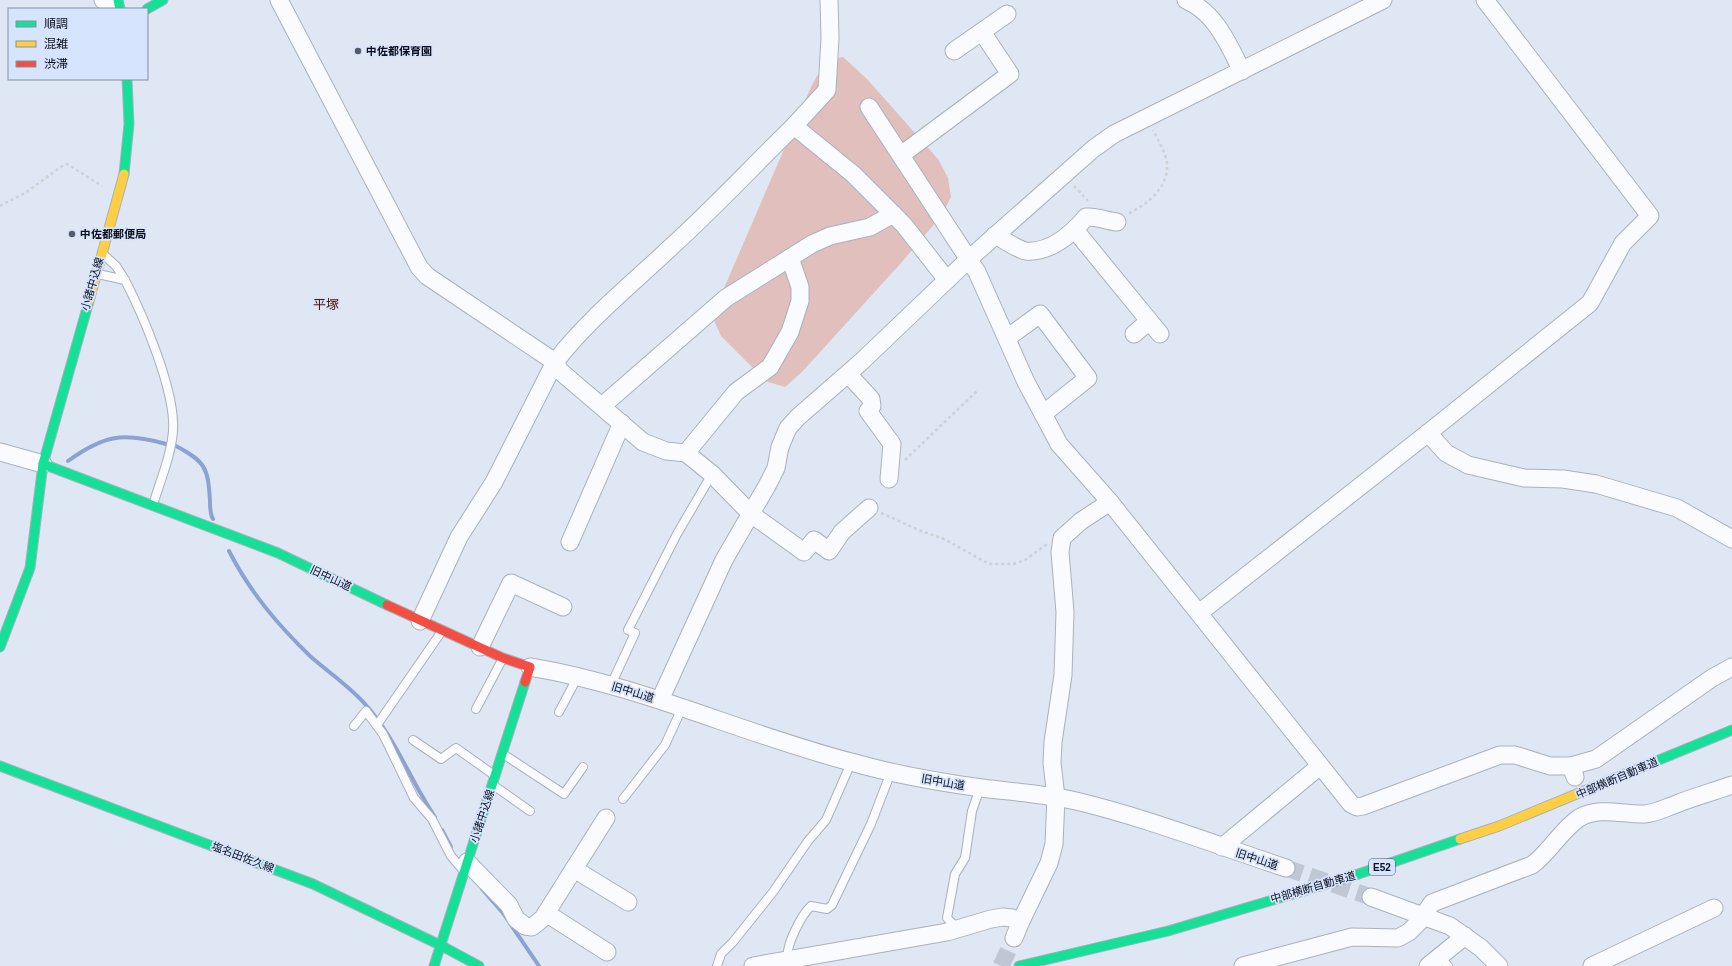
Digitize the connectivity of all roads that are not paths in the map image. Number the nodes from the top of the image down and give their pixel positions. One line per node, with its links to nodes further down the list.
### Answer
1 (103, 0): 8 (street)
2 (163, 0): 9 (main road)
3 (279, 0): 32 (street)
4 (829, 0): 16 (street)
5 (1186, 0): 13 (street)
6 (1383, 0): 13 (street)
7 (1485, 0): 37 (street)
8 (115, 8)
9 (148, 8)
10 (1007, 14): 11 (street)
11 (982, 32): 12 (street); 17 (street)
12 (954, 51)
13 (1242, 71): 21 (street)
14 (126, 80): 22 (main road, 小諸中込線)
15 (869, 107): 17 (street)
16 (794, 126): 18 (street); 32 (street)
17 (901, 154): 24 (street)
18 (893, 214): 23 (street); 27 (street)
19 (1121, 218): 20 (street)
20 (1075, 230): 21 (street); 28 (street)
21 (995, 235): 24 (street)
22 (101, 253): 25 (main road, 小諸中込線); 26 (lane)
23 (790, 258): 34 (street); 39 (street)
24 (970, 258): 27 (street); 31 (street)
25 (95, 274): 26 (lane); 40 (main road, 小諸中込線)
26 (125, 280): 44 (lane)
27 (947, 280): 33 (street)
28 (1149, 321): 29 (street); 30 (street)
29 (1134, 334)
30 (1160, 334)
31 (1007, 338): 35 (street); 35 (street)
32 (555, 362): 34 (street); 51 (street)
33 (848, 374): 42 (street); 46 (street)
34 (602, 406): 36 (street)
35 (1043, 414): 43 (street)
36 (622, 424): 39 (street); 48 (street)
37 (1428, 433): 47 (street); 50 (street)
38 (0, 452): 40 (street, 旧中山道)
39 (686, 453): 41 (street)
40 (43, 464): 44 (main road, 旧中山道); 53 (main road, 小諸中込線)
41 (712, 474): 46 (street); 59 (lane)
42 (889, 479)
43 (1110, 502): 50 (street); 77 (street)
44 (153, 506): 51 (main road, 旧中山道)
45 (869, 508): 46 (street)
46 (751, 514): 60 (street)
47 (1732, 538)
48 (570, 542)
49 (564, 607): 54 (street)
50 (1200, 613): 71 (street)
51 (420, 621): 52 (main road, 旧中山道)
52 (443, 630): 54 (main road, 旧中山道); 64 (lane)
53 (0, 647)
54 (480, 647): 55 (main road, 旧中山道)
55 (503, 658): 56 (main road, 旧中山道); 62 (lane)
56 (530, 667): 58 (street, 旧中山道); 68 (main road, 小諸中込線)
57 (1732, 667): 71 (street)
58 (578, 676): 59 (street, 旧中山道); 63 (lane)
59 (611, 685): 60 (street, 旧中山道)
60 (660, 700): 61 (street, 旧中山道)
61 (682, 708): 69 (street, 旧中山道); 78 (lane)
62 (476, 709)
63 (559, 712)
64 (377, 724): 65 (lane); 82 (lane)
65 (354, 726)
66 (1732, 730): 102 (main road, 中部横断自動車道 / E52)
67 (413, 740): 74 (lane)
68 (502, 754): 72 (lane); 74 (main road, 小諸中込線)
69 (851, 762): 73 (street, 旧中山道); 100 (lane)
70 (0, 766): 94 (main road, 塩名田佐久線)
71 (1320, 766): 81 (street)
72 (583, 767)
73 (891, 772): 76 (street, 旧中山道); 96 (lane)
74 (493, 780): 79 (lane); 82 (main road, 小諸中込線)
75 (1732, 785): 89 (street)
76 (980, 788): 77 (street, 旧中山道); 91 (lane)
77 (1056, 797): 81 (street, 旧中山道); 90 (street)
78 (623, 799)
79 (530, 811)
80 (606, 818): 84 (street)
81 (1222, 847): 83 (street, 旧中山道)
82 (465, 866): 88 (street); 94 (main road, 小諸中込線)
83 (1286, 868)
84 (574, 869): 86 (street); 88 (street)
85 (1371, 897): 89 (street)
86 (628, 902)
87 (1714, 908): 105 (street)
88 (546, 913): 95 (street)
89 (1424, 915): 92 (street); 103 (street)
90 (1021, 922): 91 (street); 93 (street)
91 (958, 929): 96 (street)
92 (1465, 936): 97 (street); 104 (street)
93 (1014, 938)
94 (442, 946): 98 (main road, 小諸中込線); 99 (main road, 塩名田佐久線)
95 (607, 952)
96 (788, 959): 101 (street)
97 (1439, 963)
98 (434, 966)
99 (480, 966)
100 (717, 966)
101 (753, 966)
102 (1019, 966)
103 (1243, 966)
104 (1499, 966)
105 (1592, 966)

